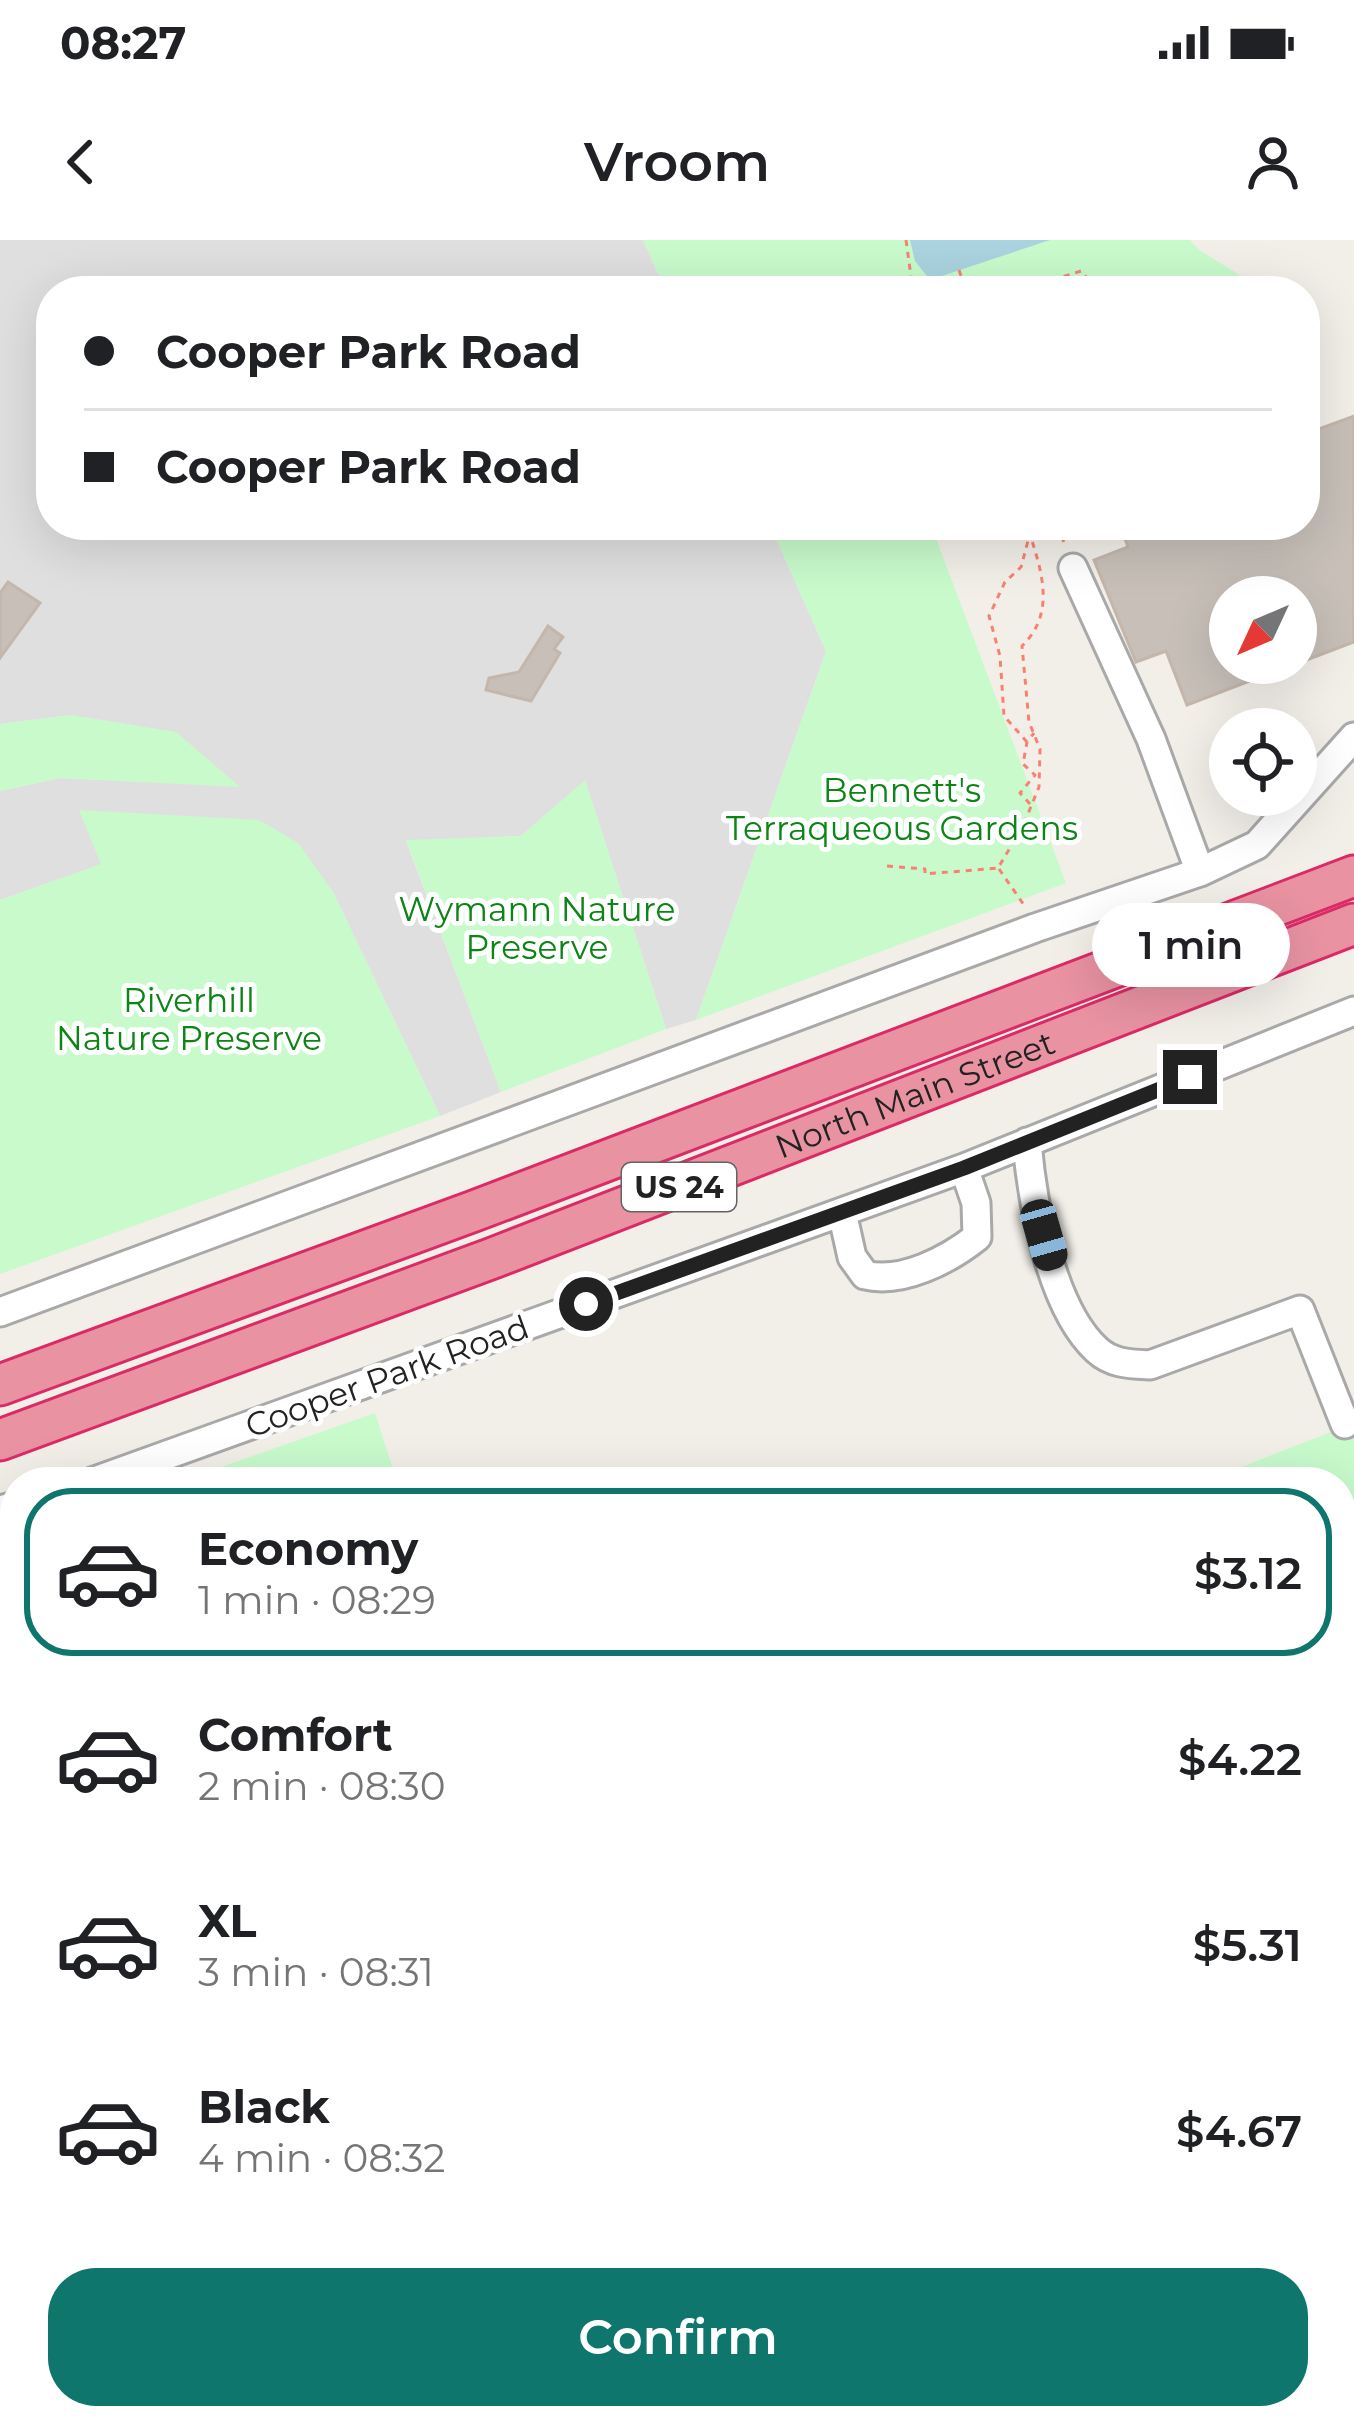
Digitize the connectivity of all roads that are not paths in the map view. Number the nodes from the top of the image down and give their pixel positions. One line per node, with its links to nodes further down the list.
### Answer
1 (1073, 568): 3 (street)
2 (1354, 737): 3 (street)
3 (1200, 872): 10 (street)
4 (1354, 876): 11 (highway, North Main Street / US 24)
5 (1354, 924): 13 (highway, North Main Street / US 24)
6 (1354, 1011): 7 (street, Cooper Park Road)
7 (1027, 1142): 8 (street, Cooper Park Road); 12 (street)
8 (964, 1168): 9 (street, Cooper Park Road); 9 (street)
9 (842, 1212): 14 (street, Cooper Park Road)
10 (0, 1312)
11 (0, 1385)
12 (1345, 1424)
13 (0, 1440)
14 (134, 1467)

